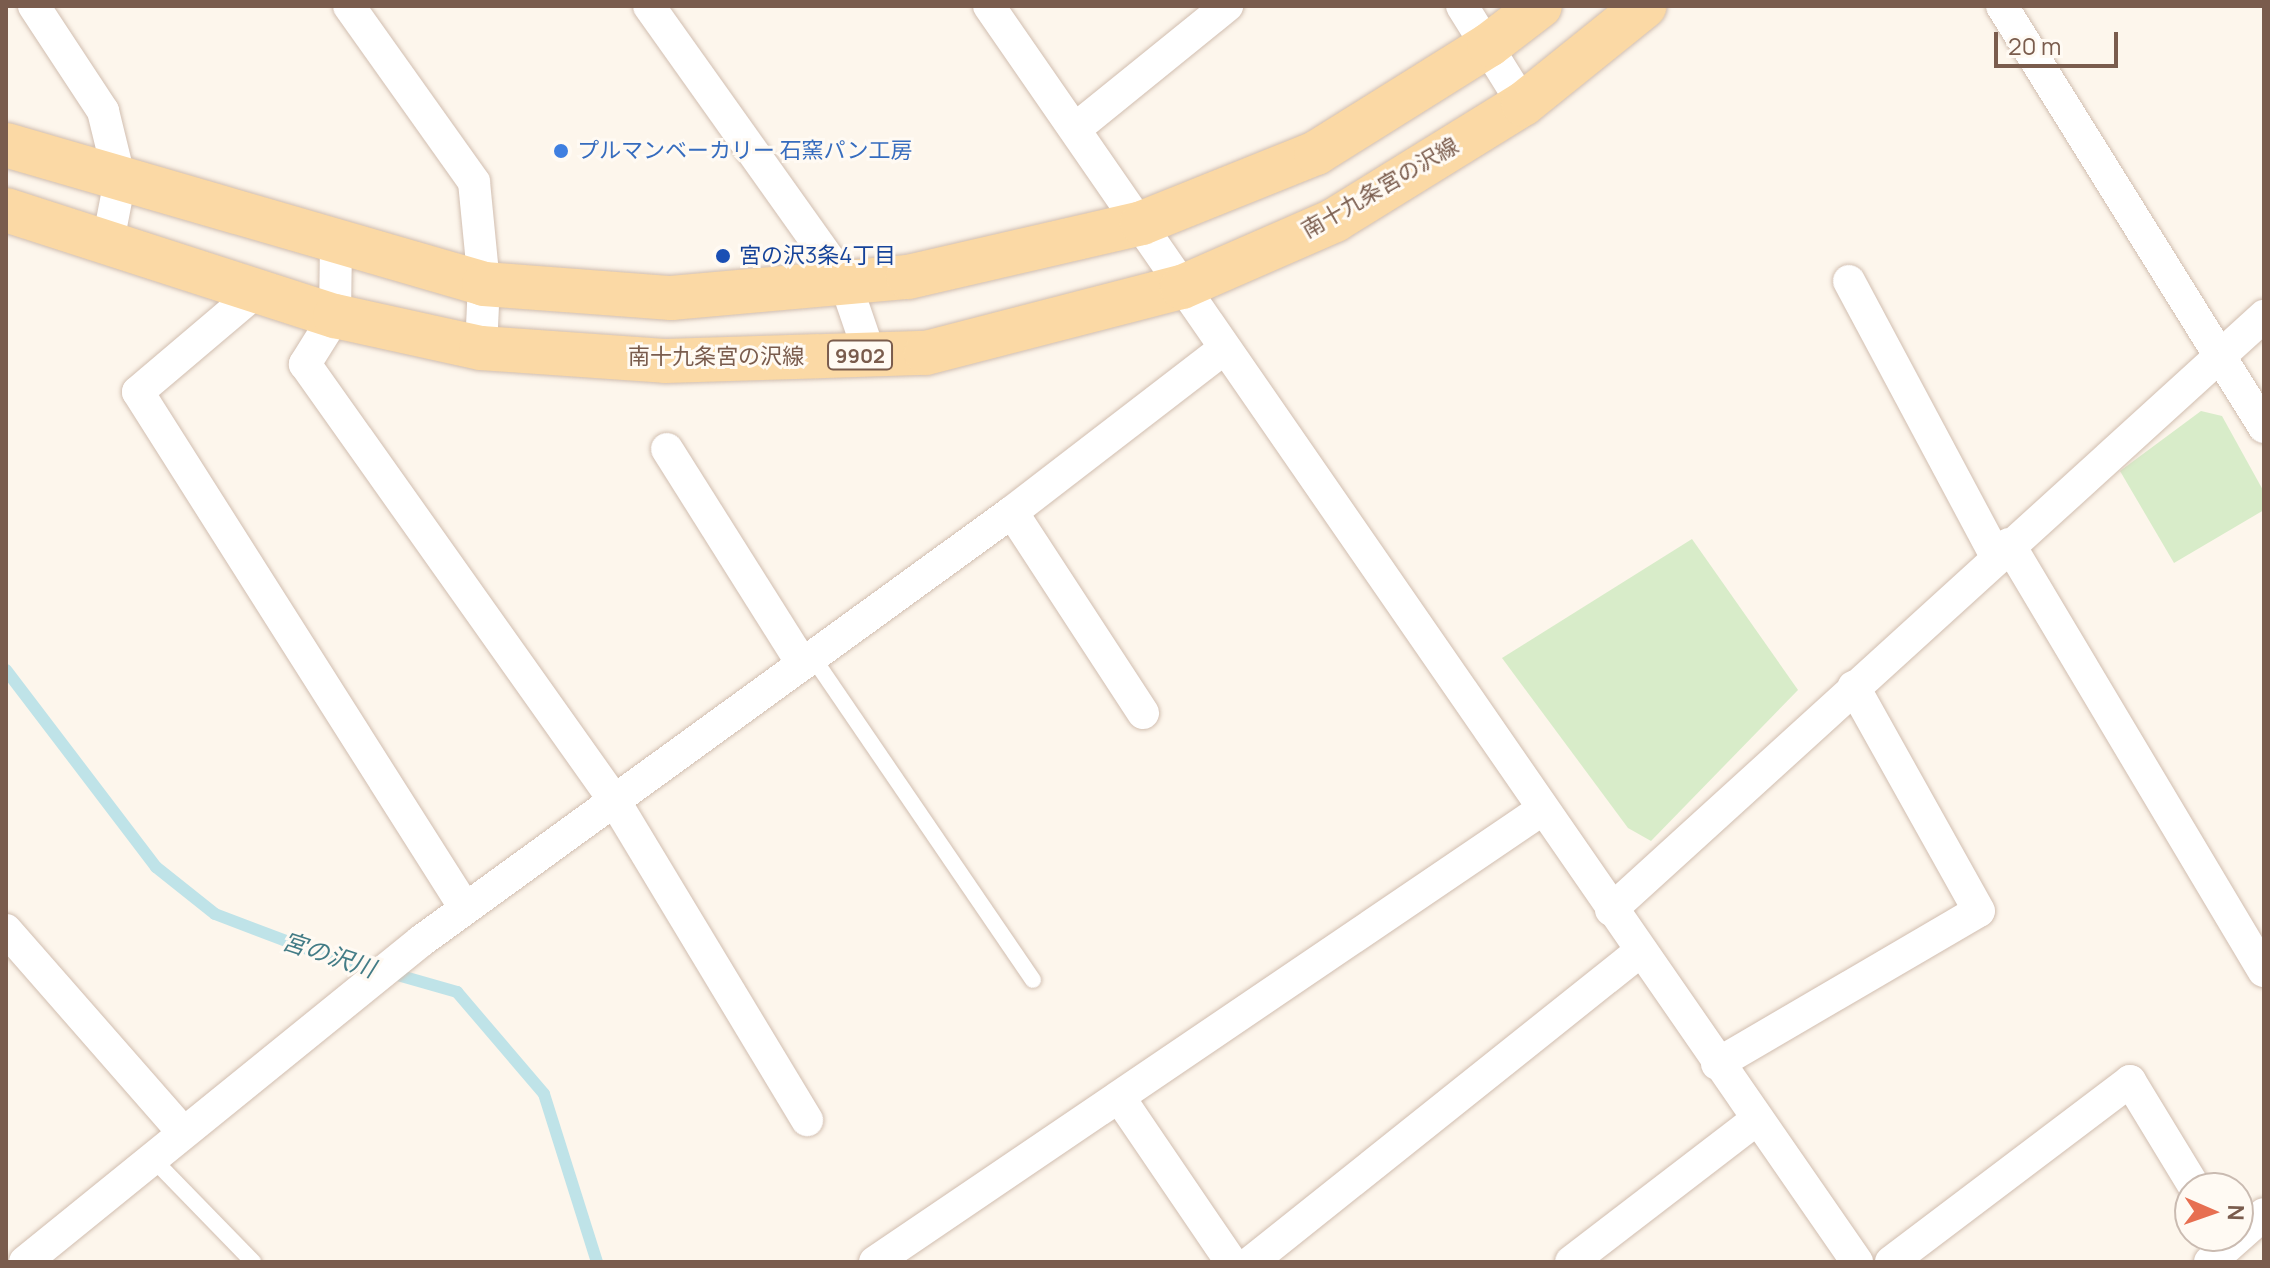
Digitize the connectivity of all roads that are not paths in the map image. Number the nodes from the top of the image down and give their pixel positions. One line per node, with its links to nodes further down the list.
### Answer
1 (34, 6): 14 (street)
2 (349, 6): 21 (street)
3 (649, 6): 20 (street)
4 (989, 6): 12 (street)
5 (1227, 6): 12 (street)
6 (1462, 6): 10 (street)
7 (1540, 6): 10 (main road)
8 (1645, 6): 11 (main road, 南十九条宮の沢線 / 9902)
9 (2002, 6): 29 (street)
10 (1489, 45): 11 (street); 16 (main road)
11 (1523, 104): 22 (main road, 南十九条宮の沢線 / 9902)
12 (1075, 129): 16 (street)
13 (6, 145): 14 (main road)
14 (120, 180): 17 (street); 18 (main road)
15 (6, 210): 17 (main road, 南十九条宮の沢線 / 9902)
16 (1142, 223): 20 (main road); 22 (street)
17 (108, 242): 23 (main road, 南十九条宮の沢線 / 9902)
18 (336, 244): 21 (main road); 24 (street)
19 (1849, 281): 33 (street)
20 (845, 282): 21 (main road); 28 (street)
21 (484, 284): 26 (street)
22 (1182, 287): 27 (street); 28 (main road, 南十九条宮の沢線 / 9902)
23 (257, 291): 24 (main road, 南十九条宮の沢線 / 9902); 39 (street)
24 (335, 316): 26 (main road, 南十九条宮の沢線 / 9902); 37 (street)
25 (2264, 316): 29 (street)
26 (481, 348): 28 (main road, 南十九条宮の沢線 / 9902)
27 (1224, 349): 32 (street); 38 (street)
28 (870, 355)
29 (2221, 357): 30 (street); 33 (street)
30 (2264, 427)
31 (667, 449): 34 (street)
32 (1012, 512): 34 (street); 36 (street)
33 (2002, 550): 35 (street); 43 (street)
34 (807, 660): 37 (street); 44 (lane)
35 (1854, 687): 40 (street); 45 (street)
36 (1143, 713)
37 (614, 800): 39 (street); 47 (street)
38 (1543, 809): 40 (street); 46 (street)
39 (465, 908): 49 (street)
40 (1611, 910): 42 (street)
41 (6, 930): 49 (street)
42 (1640, 952): 45 (street); 56 (street)
43 (2264, 971)
44 (1033, 980)
45 (1717, 1064): 48 (street)
46 (1121, 1100): 54 (street); 55 (street)
47 (807, 1120)
48 (1756, 1120): 57 (street); 58 (street)
49 (183, 1132): 50 (street)
50 (152, 1158): 52 (street); 53 (lane)
51 (2185, 1172): 59 (street)
52 (25, 1262)
53 (253, 1262)
54 (875, 1262)
55 (1231, 1262)
56 (1251, 1262)
57 (1571, 1262)
58 (1857, 1262)
59 (1891, 1262)

